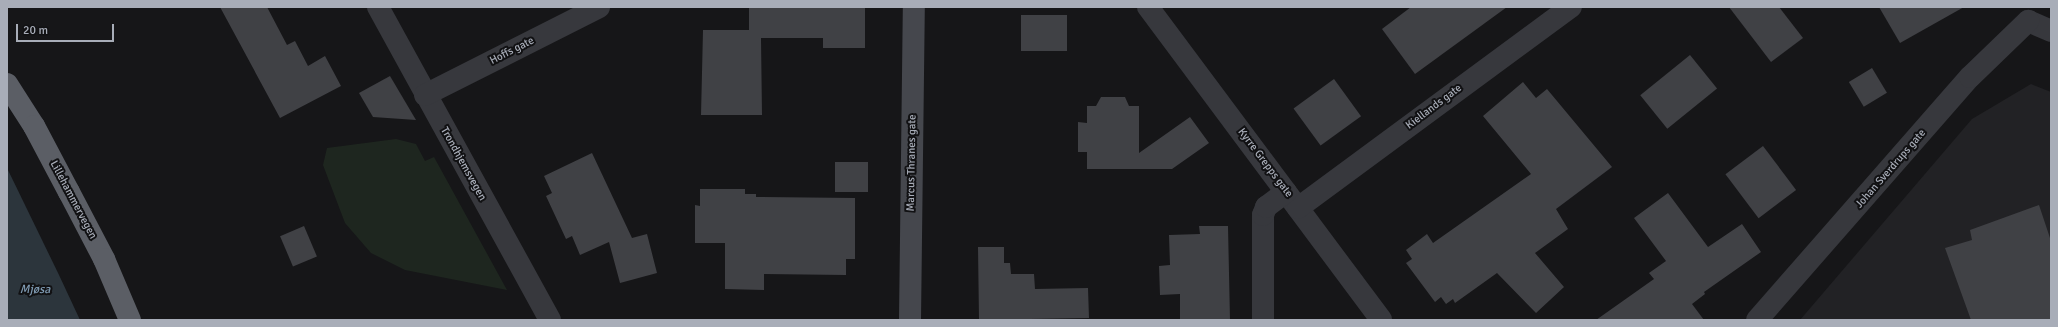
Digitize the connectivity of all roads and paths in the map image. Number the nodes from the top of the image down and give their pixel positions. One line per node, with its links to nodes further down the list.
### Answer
1 (378, 7): 9 (street, Trondhjemsvegen)
2 (599, 7): 9 (street, Hoffs gate)
3 (914, 7): 13 (main road, Marcus Thranes gate)
4 (1148, 7): 10 (street, Kyrre Grepps gate)
5 (1564, 9): 10 (street, Kiellands gate)
6 (2028, 14): 7 (street); 16 (street, Johan Sverdrups gate)
7 (2051, 31)
8 (7, 84): 11 (highway, Lillehammervegen)
9 (425, 95): 12 (street, Trondhjemsvegen)
10 (1292, 200): 14 (street, Kiellands gate); 15 (street, Kyrre Grepps gate)
11 (130, 320)
12 (550, 320)
13 (910, 320)
14 (1262, 320)
15 (1381, 320)
16 (1756, 320)

